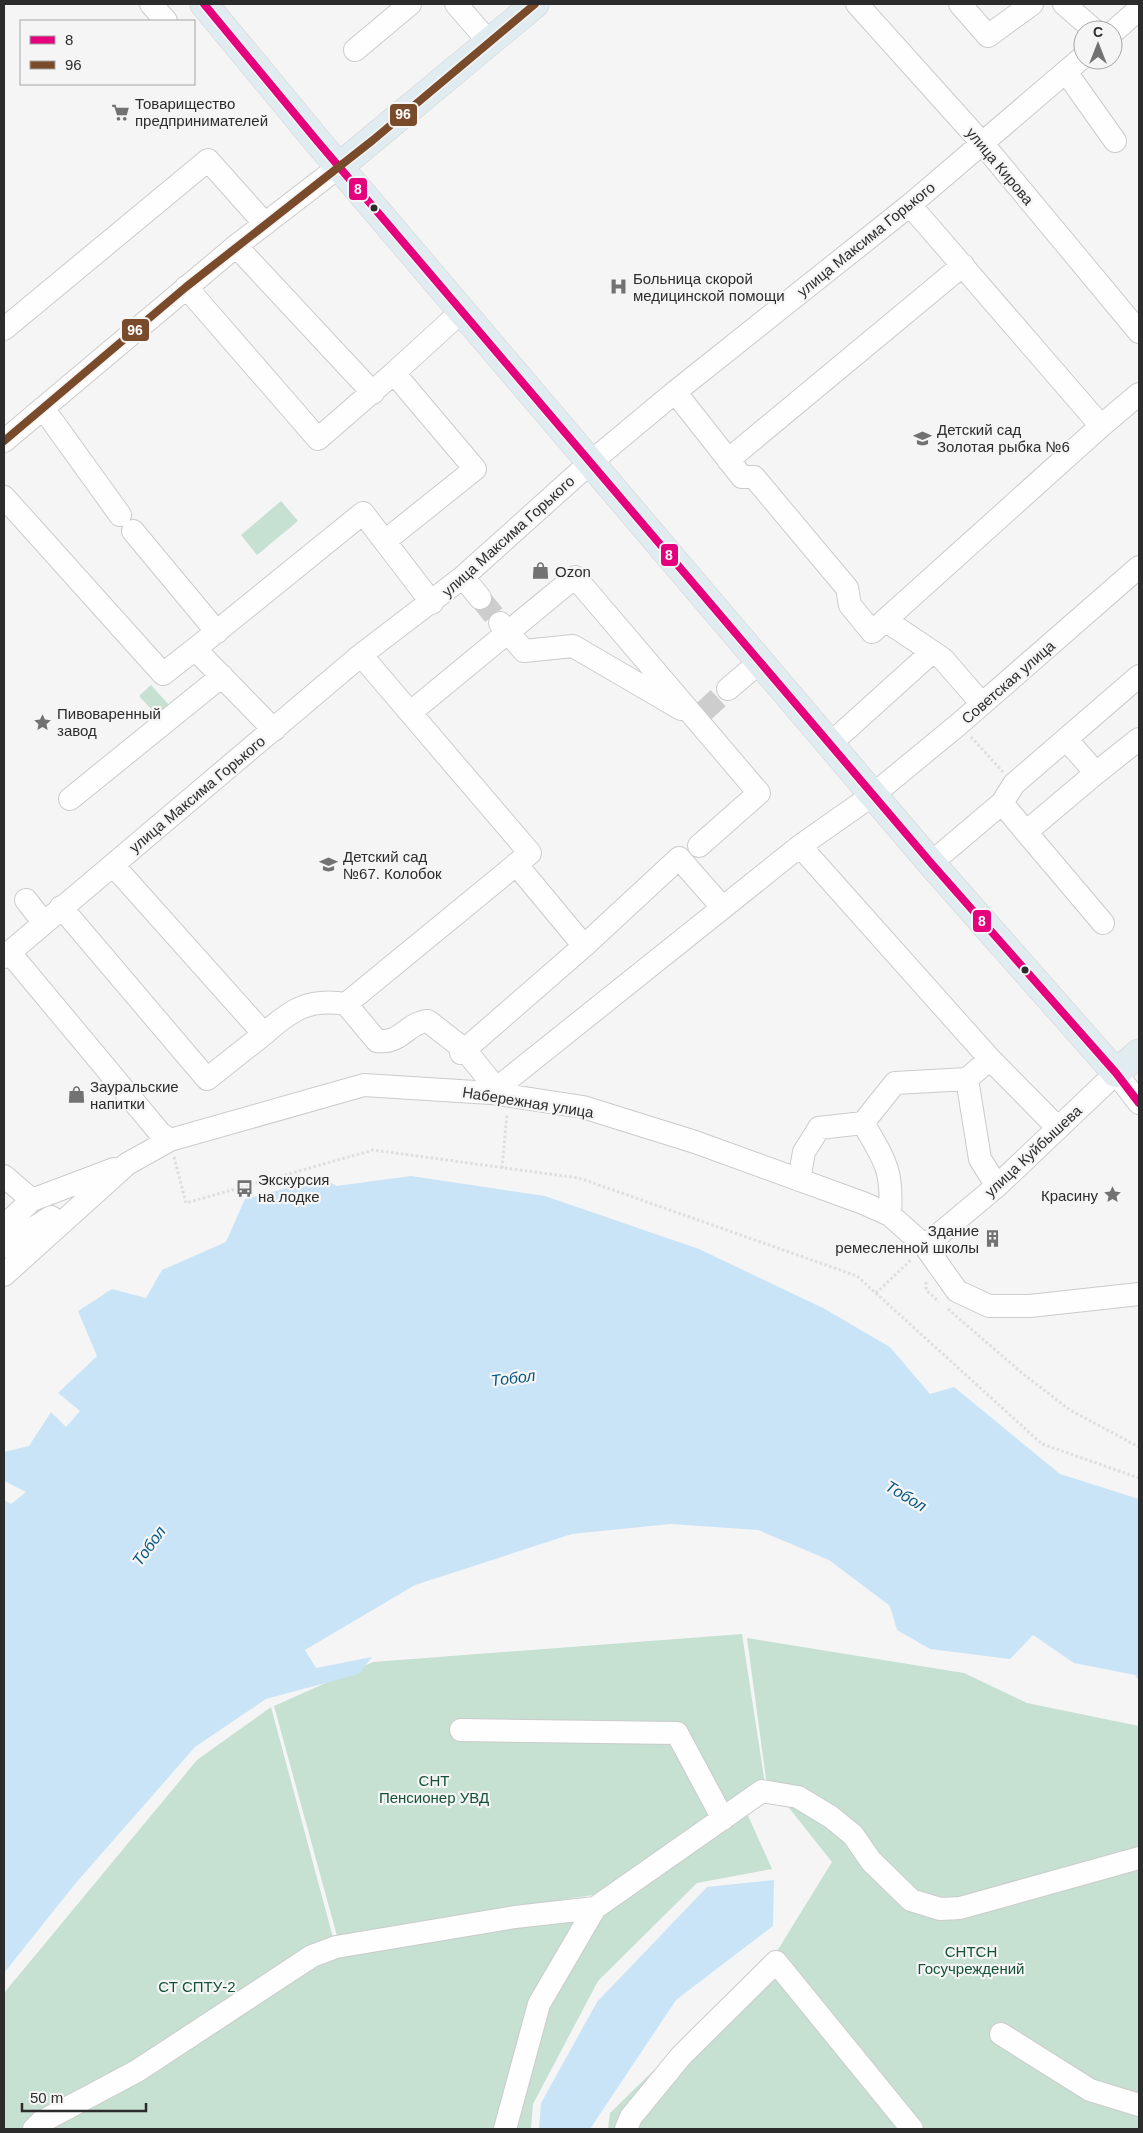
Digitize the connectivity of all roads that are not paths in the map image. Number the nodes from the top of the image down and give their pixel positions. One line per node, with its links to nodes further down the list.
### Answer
1 (152, 4): 11 (street)
2 (204, 4): 20 (main road)
3 (410, 4): 15 (street)
4 (456, 4): 14 (street)
5 (535, 4): 14 (main road)
6 (858, 4): 19 (street, улица Кирова)
7 (960, 4): 8 (street)
8 (1032, 4)
9 (1064, 4): 12 (street)
10 (1139, 9): 13 (street)
11 (165, 20)
12 (1082, 20)
13 (1123, 23)
14 (489, 42): 20 (main road)
15 (355, 50)
16 (1073, 66): 17 (street, улица Максима Горького)
17 (1066, 72): 18 (street); 19 (street, улица Максима Горького)
18 (1114, 141)
19 (982, 143): 21 (street, улица Максима Горького); 28 (street, улица Кирова)
20 (340, 166): 22 (street); 26 (main road)
21 (910, 205): 24 (street); 30 (street, улица Максима Горького)
22 (265, 224): 23 (street); 27 (street)
23 (236, 246): 25 (street); 31 (street)
24 (963, 264): 34 (street); 36 (street)
25 (186, 287): 31 (street); 33 (street)
26 (462, 311): 29 (street); 37 (main road)
27 (4, 329)
28 (1139, 332)
29 (394, 373): 31 (street); 39 (street)
30 (675, 392): 36 (street); 37 (street, улица Максима Горького)
31 (373, 393)
32 (1139, 394): 34 (street)
33 (43, 408): 35 (street); 46 (street)
34 (1101, 426): 44 (street)
35 (4, 441)
36 (728, 460): 44 (street)
37 (591, 462): 41 (street, улица Максима Горького); 50 (main road)
38 (4, 497): 47 (street)
39 (385, 541): 43 (street); 46 (street)
40 (1139, 566): 54 (street, Советская улица)
41 (463, 577): 42 (street); 43 (street, улица Максима Горького)
42 (480, 598)
43 (432, 603): 49 (street, улица Максима Горького)
44 (885, 620): 48 (street)
45 (504, 628): 55 (street); 56 (street); 56 (street)
46 (218, 632): 47 (street)
47 (195, 649): 51 (street)
48 (932, 652): 54 (street); 60 (street)
49 (361, 656): 55 (street); 57 (street, улица Максима Горького)
50 (761, 661): 53 (street); 60 (main road)
51 (222, 676): 57 (street); 63 (street)
52 (1138, 680): 59 (street)
53 (728, 689)
54 (982, 704): 62 (street, Советская улица)
55 (411, 712): 69 (street)
56 (699, 716): 66 (street)
57 (274, 730): 70 (street, улица Максима Горького)
58 (1139, 738): 61 (street)
59 (1066, 739): 61 (street); 64 (street)
60 (830, 744): 62 (main road)
61 (1096, 773): 65 (street)
62 (874, 794): 67 (street, Советская улица); 68 (main road)
63 (70, 799)
64 (1002, 803): 65 (street); 68 (street)
65 (1026, 832): 75 (street)
66 (699, 846)
67 (800, 846): 73 (street, Советская улица); 82 (street)
68 (931, 863): 83 (main road)
69 (516, 864): 76 (street); 78 (street)
70 (113, 865): 72 (street, улица Максима Горького); 79 (street)
71 (26, 900): 74 (street)
72 (61, 907): 74 (street, улица Максима Горького); 79 (street)
73 (722, 907): 76 (street); 85 (street, Советская улица)
74 (44, 923): 77 (street, улица Максима Горького)
75 (1103, 923)
76 (584, 946): 80 (street)
77 (7, 955): 89 (street)
78 (346, 1004): 79 (street); 80 (street)
79 (264, 1034)
80 (463, 1052): 85 (street)
81 (1139, 1053): 83 (main road, улица Куйбышева)
82 (990, 1059): 84 (street); 88 (street)
83 (1116, 1073): 86 (street); 88 (street, улица Куйбышева)
84 (967, 1079): 87 (street); 94 (street)
85 (498, 1092): 89 (street, Набережная улица); 92 (street, Набережная улица)
86 (1139, 1103)
87 (863, 1122): 92 (street); 96 (street)
88 (1058, 1128): 94 (street, улица Куйбышева)
89 (170, 1131): 90 (street, Набережная улица)
90 (127, 1164): 93 (street); 95 (street)
91 (4, 1176): 95 (street)
92 (800, 1180): 96 (street, Набережная улица)
93 (103, 1185): 99 (street); 100 (street)
94 (997, 1186): 98 (street, улица Куйбышева)
95 (32, 1200): 97 (street)
96 (890, 1215): 98 (street, Набережная улица)
97 (4, 1226)
98 (925, 1246): 101 (street, Набережная улица)
99 (4, 1247)
100 (4, 1275)
101 (1139, 1294)
102 (461, 1730): 103 (street)
103 (723, 1819): 104 (street); 105 (street)
104 (1139, 1858)
105 (595, 1908): 108 (street); 109 (street)
106 (1000, 2034): 107 (street)
107 (1139, 2104)
108 (34, 2129)
109 (505, 2129)
110 (626, 2129): 111 (street)
111 (912, 2129)

